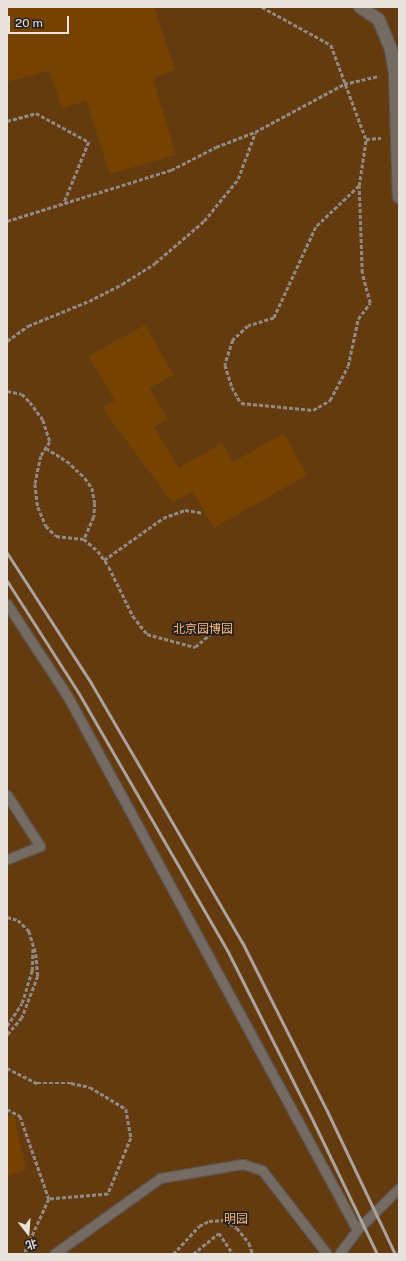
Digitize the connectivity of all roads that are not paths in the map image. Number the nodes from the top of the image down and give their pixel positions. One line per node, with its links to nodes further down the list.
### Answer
1 (360, 7): 2 (street)
2 (399, 197)
3 (7, 604): 7 (lane)
4 (7, 795): 5 (lane)
5 (7, 859)
6 (399, 1188): 7 (lane)
7 (357, 1230): 10 (lane)
8 (54, 1254): 9 (lane)
9 (327, 1254)
10 (339, 1254)

